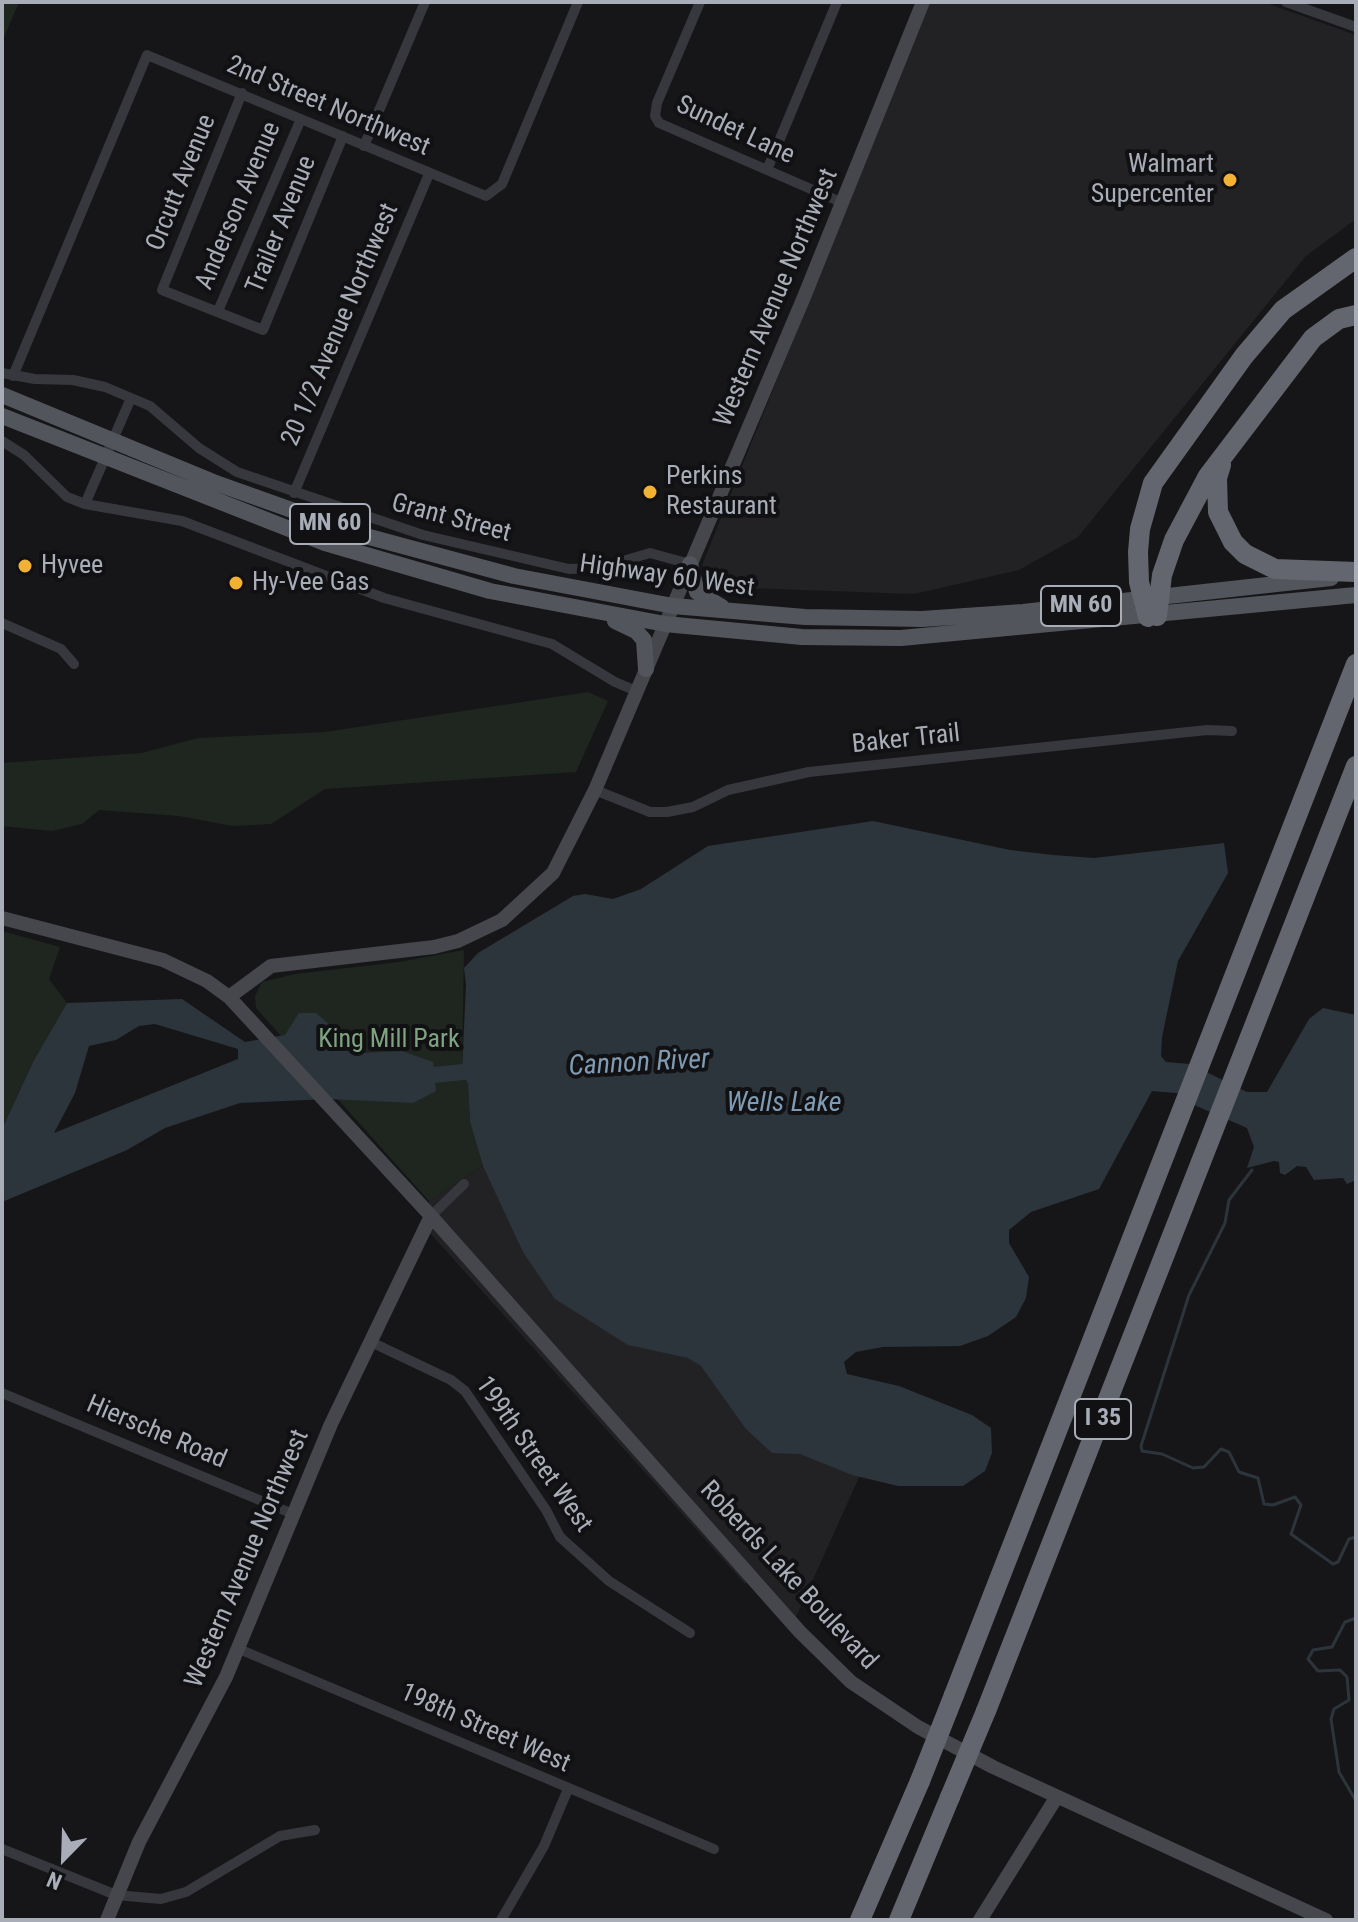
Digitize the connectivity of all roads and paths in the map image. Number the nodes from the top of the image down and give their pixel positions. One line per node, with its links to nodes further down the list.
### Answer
1 (425, 2): 11 (street)
2 (578, 2): 13 (street, 2nd Street Northwest)
3 (700, 2): 12 (street, Sundet Lane)
4 (837, 2): 12 (street)
5 (923, 2): 14 (street, Western Avenue Northwest)
6 (1286, 2): 7 (street)
7 (1356, 27)
8 (242, 93): 9 (street, 2nd Street Northwest); 16 (street, Orcutt Avenue); 18 (street, 2nd Street Northwest)
9 (301, 119): 10 (street, 2nd Street Northwest); 16 (street, Anderson Avenue)
10 (343, 136): 11 (street, 2nd Street Northwest); 16 (street, Trailer Avenue)
11 (364, 146): 13 (street, 2nd Street Northwest)
12 (767, 170): 14 (street, Sundet Lane)
13 (429, 174): 26 (street, 20 1/2 Avenue Northwest)
14 (843, 203): 28 (street, Western Avenue Northwest)
15 (1356, 258): 32 (highway)
16 (218, 311)
17 (1356, 315): 24 (highway)
18 (8, 374): 20 (street, Grant Street)
19 (2, 395): 23 (main road, Highway 60 West / MN 60)
20 (131, 398): 23 (street); 26 (street, Grant Street)
21 (2, 416): 25 (main road, Highway 60 West / MN 60)
22 (2, 441): 27 (street)
23 (114, 441): 25 (street); 31 (main road, Highway 60 West / MN 60)
24 (1230, 447): 29 (highway); 32 (highway)
25 (104, 458): 27 (street); 33 (main road, Highway 60 West / MN 60)
26 (294, 493): 28 (street, Grant Street)
27 (85, 504): 40 (street)
28 (690, 564): 31 (street, Western Avenue Northwest); 34 (main road)
29 (1356, 574): 32 (main road, Highway 60 West / MN 60)
30 (1356, 595): 32 (main road, Highway 60 West / MN 60)
31 (673, 606): 34 (main road, Highway 60 West / MN 60); 36 (street, Western Avenue Northwest)
32 (1151, 608): 34 (main road, Highway 60 West / MN 60); 36 (main road, Highway 60 West / MN 60)
33 (583, 610): 36 (main road, Highway 60 West / MN 60); 39 (main road)
34 (742, 613)
35 (2, 623): 37 (street)
36 (665, 624): 39 (street, Western Avenue Northwest)
37 (74, 664)
38 (1356, 664): 61 (highway, I 35, bridge)
39 (646, 669): 40 (street, Western Avenue Northwest)
40 (636, 691): 43 (street, Western Avenue Northwest)
41 (1232, 731): 43 (street, Baker Trail)
42 (1356, 766): 62 (highway, I 35, bridge)
43 (595, 790): 45 (street, Western Avenue Northwest)
44 (2, 918): 45 (street, Roberds Lake Boulevard)
45 (229, 997): 47 (street, Roberds Lake Boulevard)
46 (464, 1184): 47 (street)
47 (431, 1216): 48 (street, Western Avenue Northwest); 54 (street, Roberds Lake Boulevard)
48 (371, 1342): 50 (street, Western Avenue Northwest); 51 (street, 199th Street West)
49 (2, 1393): 50 (street, Hiersche Road)
50 (293, 1514): 52 (street, Western Avenue Northwest)
51 (690, 1633)
52 (239, 1649): 53 (street, 198th Street West); 58 (street, Western Avenue Northwest)
53 (568, 1789): 57 (street, 198th Street West); 60 (street)
54 (1056, 1798): 63 (street); 64 (street, Roberds Lake Boulevard)
55 (315, 1830): 58 (street)
56 (2, 1849): 58 (street)
57 (714, 1849)
58 (109, 1892): 59 (street, Western Avenue Northwest)
59 (107, 1920)
60 (501, 1920)
61 (860, 1920)
62 (899, 1920)
63 (980, 1920)
64 (1326, 1920)

